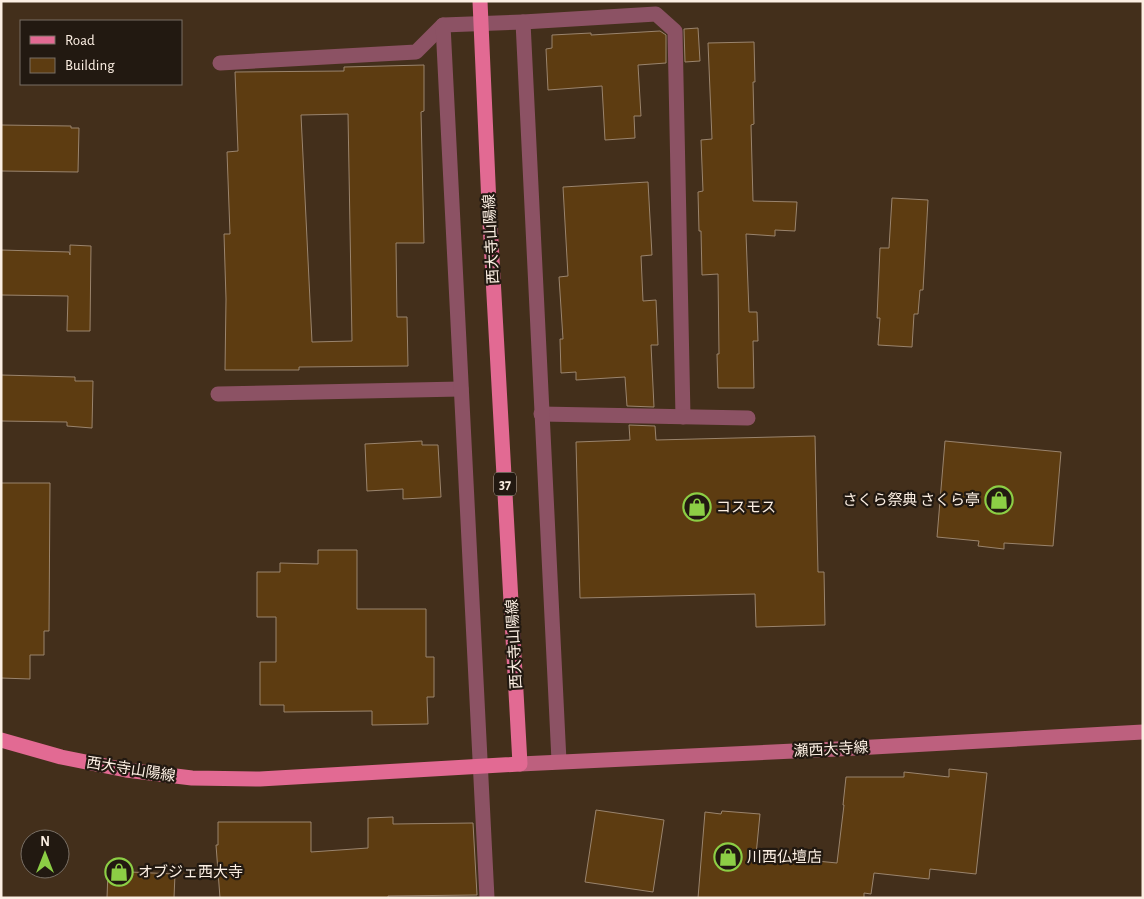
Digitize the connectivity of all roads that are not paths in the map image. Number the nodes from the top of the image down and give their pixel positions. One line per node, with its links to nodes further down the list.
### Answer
1 (480, 1): 13 (main road, 西大寺山陽線 / 37, bridge)
2 (522, 22): 3 (street); 7 (street); 8 (street)
3 (443, 26): 4 (street); 5 (street)
4 (220, 63)
5 (461, 389): 6 (street); 14 (street)
6 (218, 394)
7 (541, 414): 8 (street); 12 (street)
8 (683, 417): 9 (street)
9 (748, 418)
10 (1143, 732): 12 (main road, 瀬西大寺線)
11 (1, 740): 14 (main road, 西大寺山陽線)
12 (559, 761): 13 (main road, 瀬西大寺線)
13 (520, 764): 14 (main road, 西大寺山陽線)
14 (480, 766): 15 (street)
15 (488, 898)

